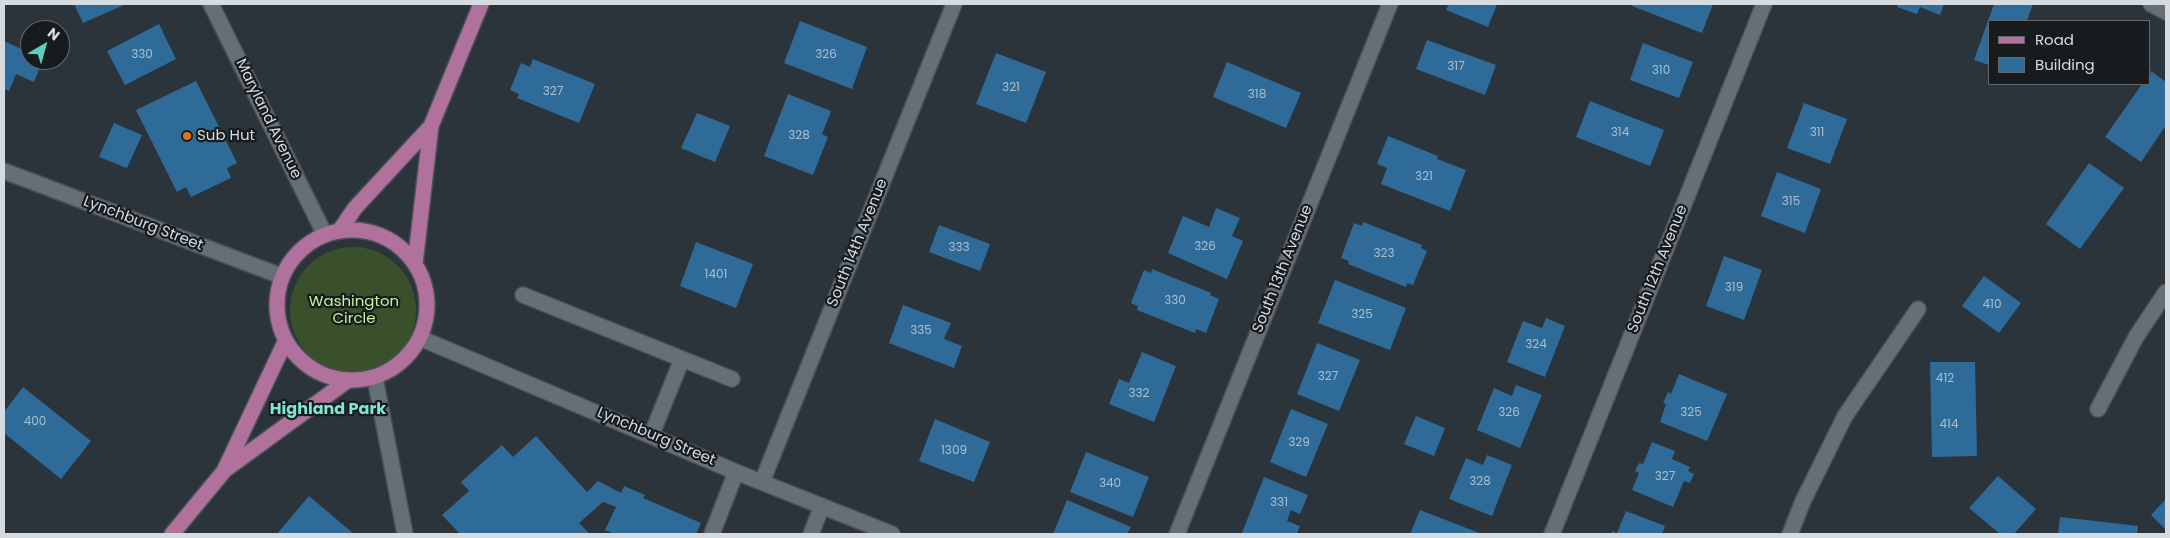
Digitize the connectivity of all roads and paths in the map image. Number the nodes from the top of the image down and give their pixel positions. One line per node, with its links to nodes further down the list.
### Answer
1 (211, 4): 10 (street, Maryland Avenue)
2 (481, 4): 8 (main road)
3 (954, 4): 26 (street, South 14th Avenue)
4 (1390, 4): 33 (street, South 13th Avenue)
5 (1764, 4): 34 (street, South 12th Avenue)
6 (2151, 4): 7 (street)
7 (2166, 12)
8 (432, 126): 10 (main road); 11 (main road)
9 (4, 171): 12 (street, Lynchburg Street)
10 (332, 232): 11 (main road); 12 (main road)
11 (416, 264): 16 (main road)
12 (281, 276): 17 (main road)
13 (2166, 292): 22 (street)
14 (523, 295): 18 (street)
15 (1918, 309): 35 (street)
16 (420, 338): 19 (main road); 23 (street, Lynchburg Street)
17 (285, 342): 21 (main road); 24 (main road)
18 (682, 359): 20 (street); 23 (street)
19 (375, 378): 21 (main road); 29 (street)
20 (732, 379)
21 (347, 381): 24 (main road)
22 (2098, 409)
23 (652, 436): 25 (street, Lynchburg Street)
24 (225, 470): 28 (main road)
25 (736, 472): 26 (street, Lynchburg Street); 30 (street)
26 (762, 482): 27 (street, Lynchburg Street)
27 (822, 506): 31 (street); 32 (street, Lynchburg Street)
28 (172, 534)
29 (405, 534)
30 (712, 534)
31 (811, 534)
32 (892, 534)
33 (1177, 534)
34 (1552, 534)
35 (1790, 534)

